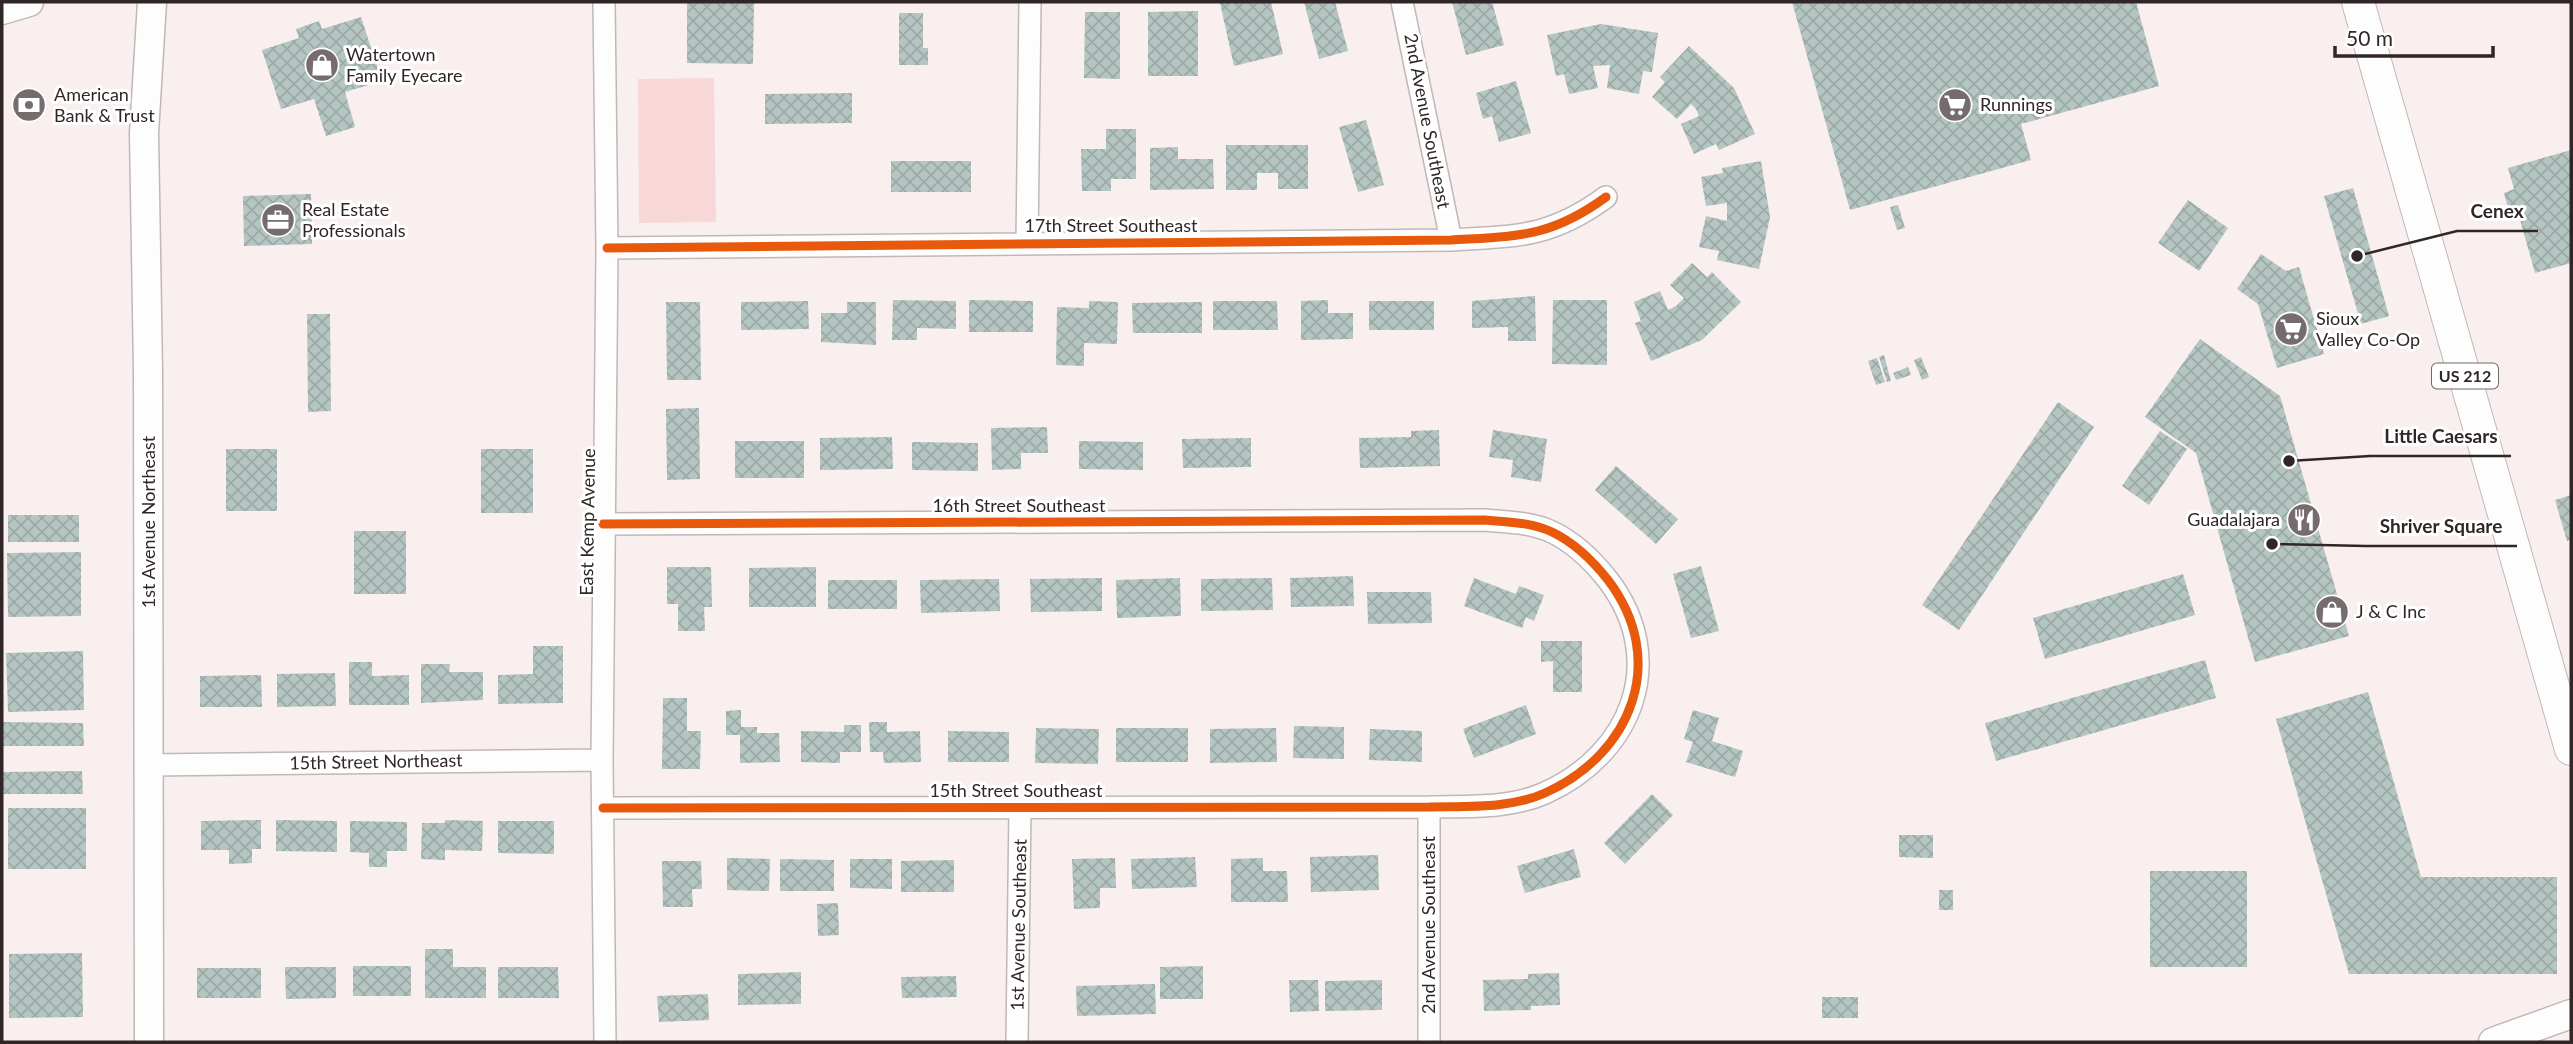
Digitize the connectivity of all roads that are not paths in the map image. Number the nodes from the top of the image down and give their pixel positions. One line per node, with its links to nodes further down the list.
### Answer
1 (29, 2): 7 (main road)
2 (152, 2): 16 (main road, 1st Avenue Northeast)
3 (604, 2): 11 (street, East Kemp Avenue)
4 (1030, 2): 10 (street)
5 (1402, 2): 9 (street, 2nd Avenue Southeast)
6 (2358, 2): 14 (main road, US 212)
7 (2, 10)
8 (1605, 197): 9 (street, 17th Street Southeast)
9 (1451, 240): 10 (street, 17th Street Southeast)
10 (1027, 243): 11 (street, 17th Street Southeast)
11 (607, 248): 12 (street, East Kemp Avenue)
12 (603, 524): 13 (street, 16th Street Southeast); 15 (street, East Kemp Avenue)
13 (1637, 679): 18 (street, 15th Street Southeast)
14 (2571, 750)
15 (602, 760): 16 (street, 15th Street Northeast); 19 (street, East Kemp Avenue)
16 (150, 765): 21 (main road, 1st Avenue Northeast)
17 (1020, 807): 18 (street, 15th Street Southeast); 19 (street, 15th Street Southeast); 23 (street, 1st Avenue Southeast)
18 (1429, 807): 24 (street, 2nd Avenue Southeast)
19 (603, 808): 22 (street, East Kemp Avenue)
20 (2571, 1014): 25 (main road)
21 (149, 1042)
22 (605, 1042)
23 (1017, 1042)
24 (1429, 1042)
25 (2493, 1042)

